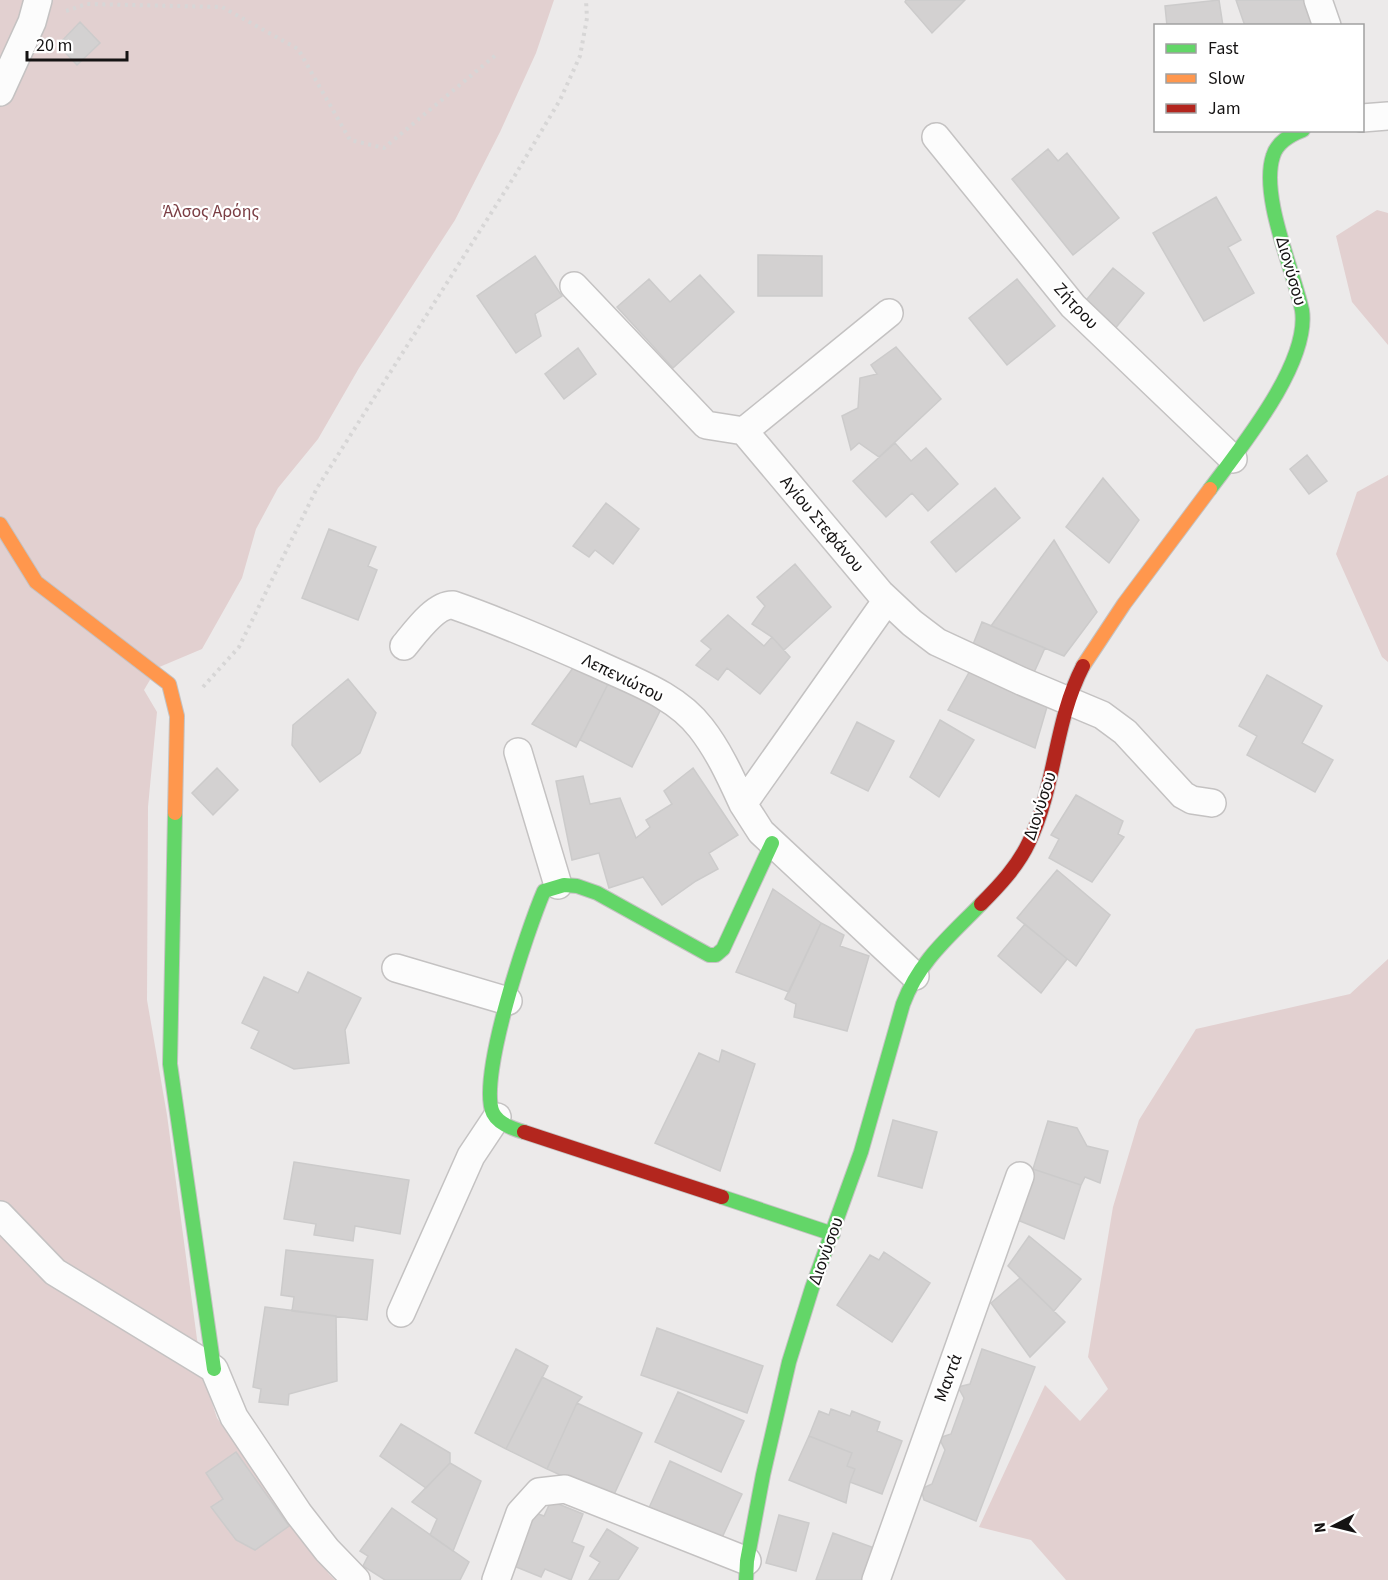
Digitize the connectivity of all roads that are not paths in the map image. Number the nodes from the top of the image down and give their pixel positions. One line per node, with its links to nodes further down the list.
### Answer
1 (1318, 0): 3 (street)
2 (35, 11): 4 (street)
3 (1326, 24)
4 (0, 92)
5 (1388, 116): 6 (street)
6 (1364, 118)
7 (1300, 132): 12 (street, Διονύσου)
8 (936, 137): 12 (street, Ζήτρου)
9 (574, 286): 11 (street)
10 (889, 313): 11 (street)
11 (744, 431): 14 (street, Αγίου Στεφάνου)
12 (1233, 459): 16 (street, Διονύσου)
13 (0, 524): 30 (street)
14 (887, 600): 16 (street, Αγίου Στεφάνου); 19 (street)
15 (404, 646): 19 (street, Λεπενιώτου)
16 (1067, 700): 18 (street, Αγίου Στεφάνου); 23 (street, Διονύσου)
17 (518, 752): 21 (street)
18 (1212, 803)
19 (743, 804): 20 (street, Λεπενιώτου)
20 (772, 843): 21 (street); 23 (street, Λεπενιώτου)
21 (558, 885): 24 (street)
22 (396, 968): 24 (street)
23 (915, 976): 28 (street, Διονύσου)
24 (508, 1001): 25 (street)
25 (497, 1117): 28 (street); 29 (street)
26 (1020, 1176): 34 (street, Μαντά)
27 (0, 1215): 30 (street)
28 (833, 1234): 31 (street, Διονύσου)
29 (401, 1313)
30 (213, 1369): 32 (street)
31 (746, 1571): 33 (street)
32 (356, 1580)
33 (496, 1580)
34 (876, 1580)

